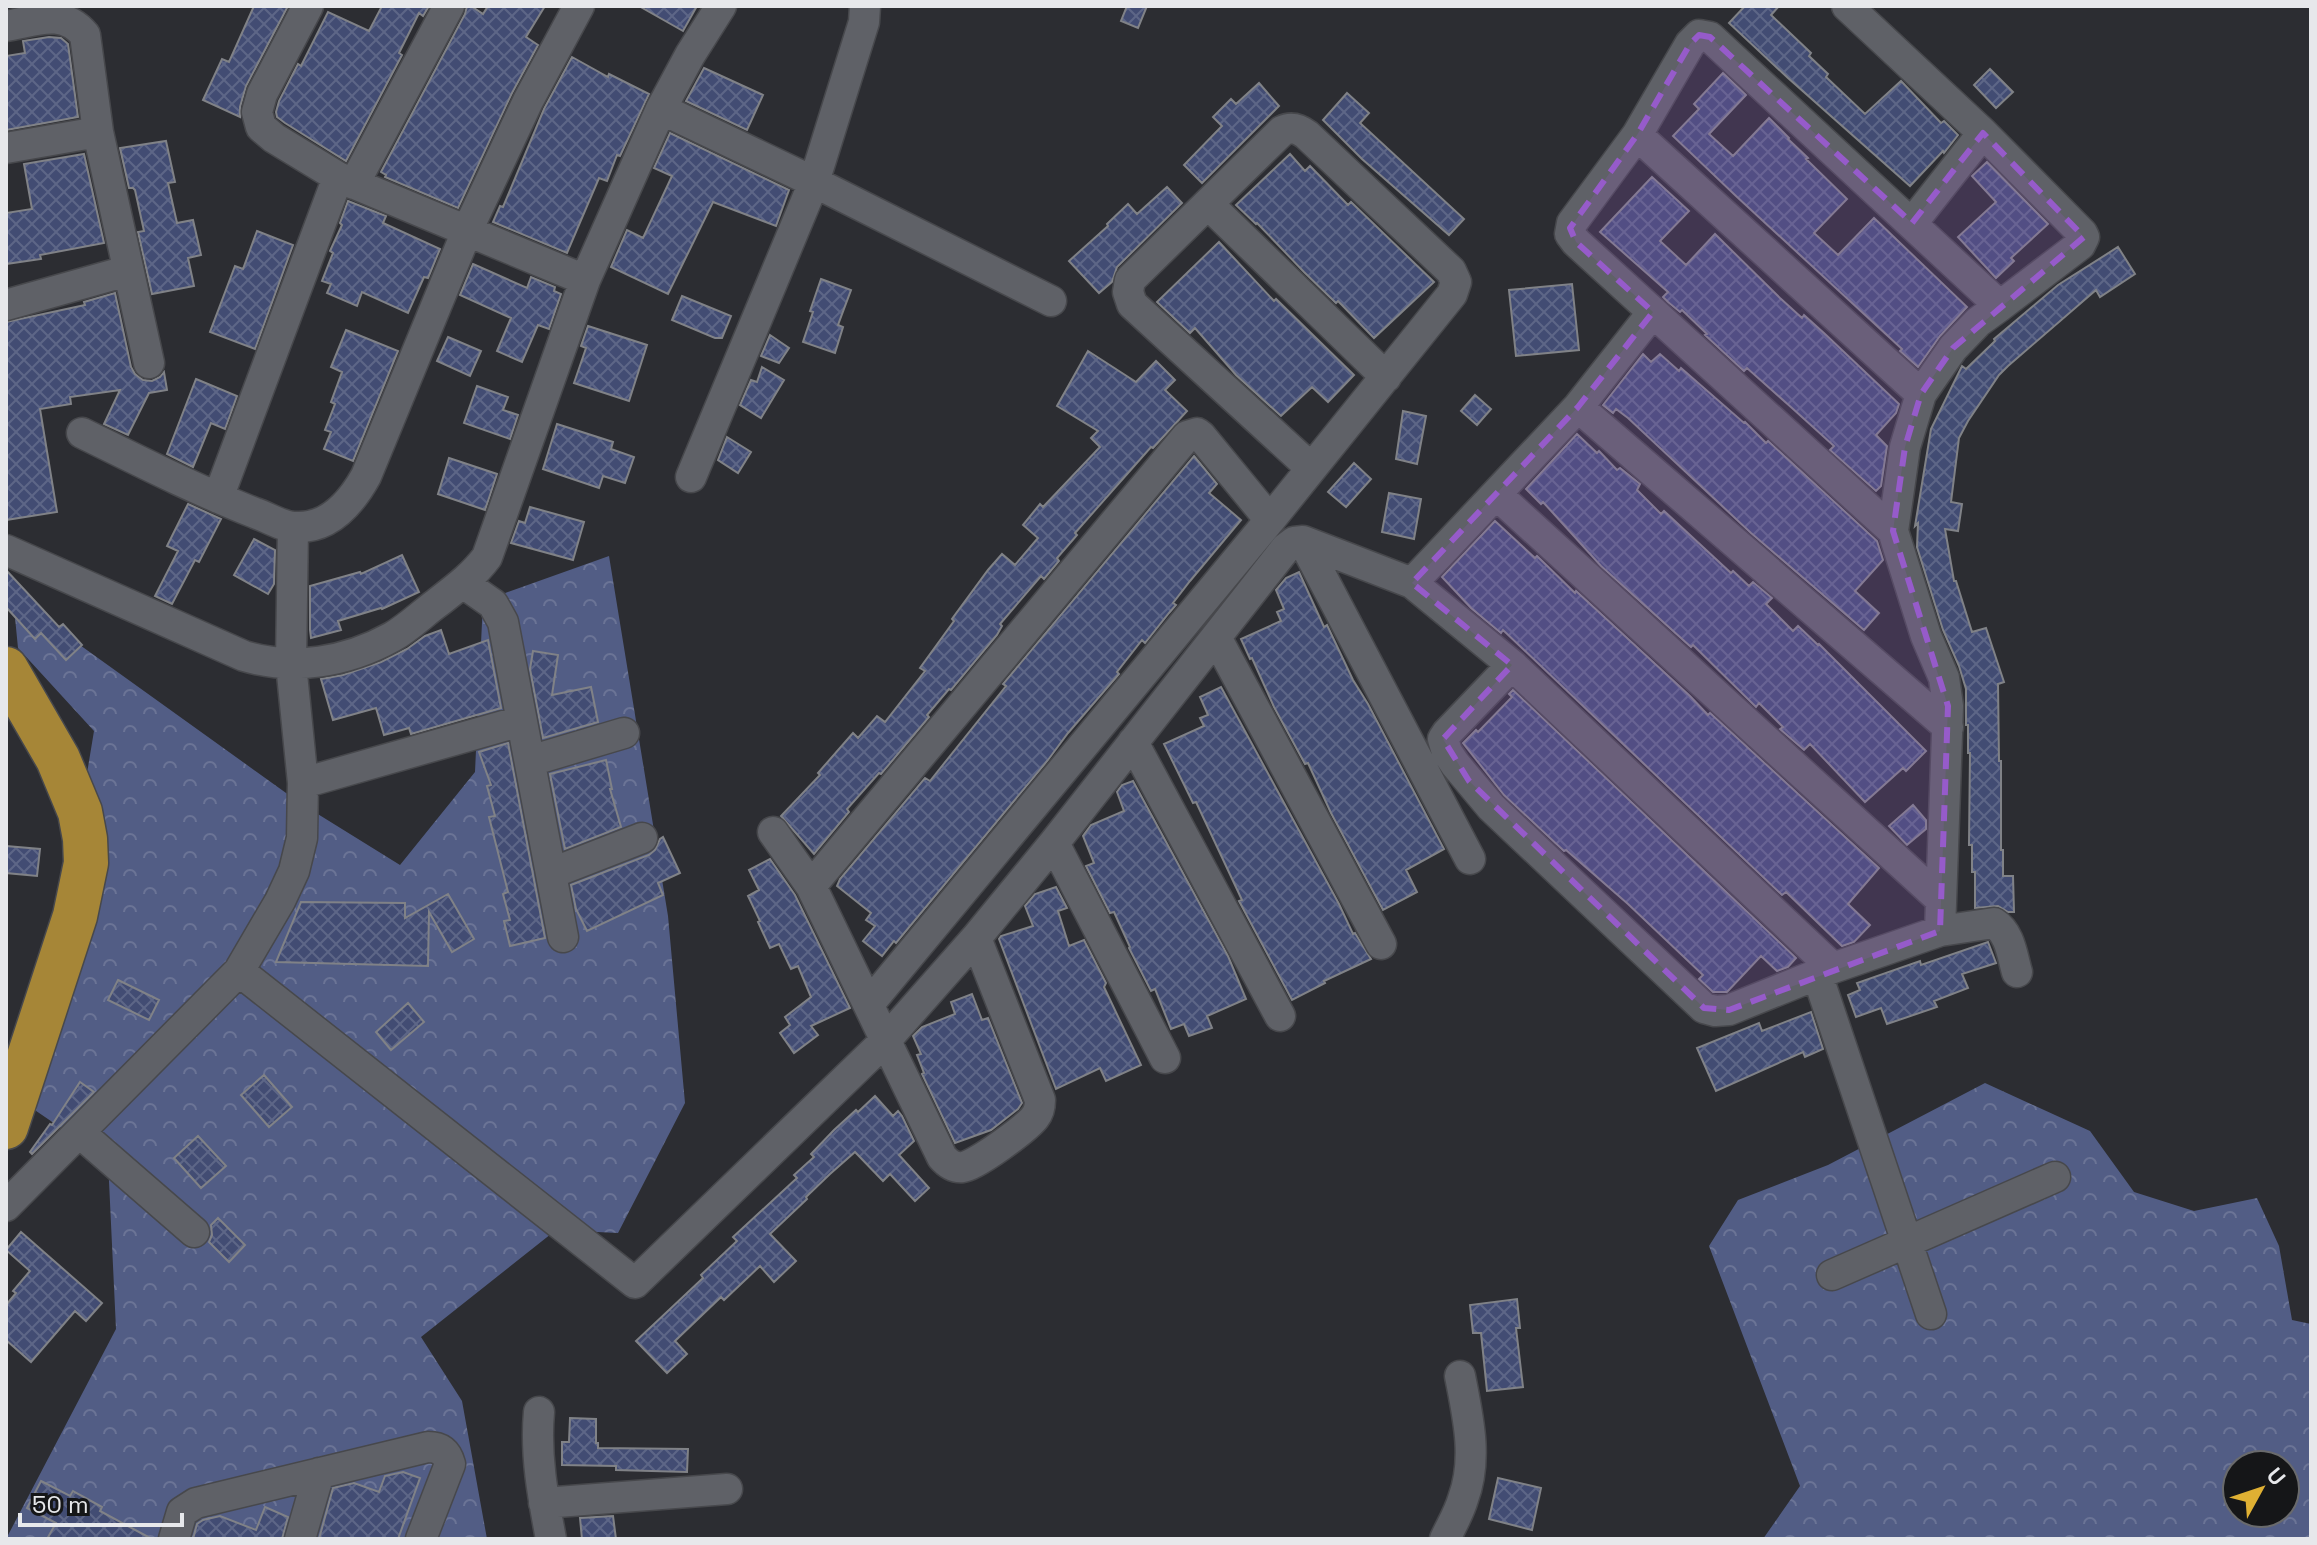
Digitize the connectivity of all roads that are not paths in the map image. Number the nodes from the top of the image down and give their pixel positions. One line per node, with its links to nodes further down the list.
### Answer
1 (308, 6): 13 (street)
2 (449, 6): 13 (street)
3 (579, 6): 17 (street)
4 (721, 6): 8 (street)
5 (865, 6): 14 (street)
6 (1847, 6): 10 (street)
7 (6, 26): 9 (street)
8 (661, 109): 14 (street); 19 (street)
9 (98, 132): 12 (street); 18 (street)
10 (1983, 133): 16 (street); 22 (street)
11 (1637, 135): 16 (street); 23 (street); 26 (street)
12 (6, 148)
13 (346, 180): 17 (street); 32 (street)
14 (814, 182): 20 (street); 30 (street)
15 (1208, 204): 25 (street); 25 (street); 29 (street)
16 (1912, 223): 22 (street)
17 (467, 231): 19 (street); 34 (street)
18 (127, 271): 21 (street); 24 (street)
19 (585, 280): 38 (street)
20 (1051, 301)
21 (6, 305)
22 (2000, 306): 26 (street)
23 (1653, 312): 27 (street); 35 (street)
24 (149, 363)
25 (1386, 377): 29 (street)
26 (1921, 394): 35 (street)
27 (1578, 407): 31 (street); 45 (street)
28 (82, 433): 32 (street)
29 (1311, 468): 33 (street)
30 (691, 477)
31 (1496, 494): 39 (street); 56 (street)
32 (218, 498): 34 (street)
33 (1270, 520): 55 (street); 65 (street)
34 (293, 527): 41 (street)
35 (1893, 531): 45 (street)
36 (1303, 541): 39 (street); 40 (street); 53 (street)
37 (6, 550): 41 (street)
38 (463, 583): 41 (street); 44 (street)
39 (1412, 583): 42 (street)
40 (1216, 637): 47 (street); 60 (street)
41 (291, 664): 49 (street)
42 (1512, 665): 62 (street); 62 (street)
43 (6, 669): 67 (highway)
44 (521, 721): 48 (street); 49 (street)
45 (1948, 727): 56 (street)
46 (624, 733): 48 (street)
47 (1133, 742): 52 (street); 64 (street)
48 (530, 761): 54 (street)
49 (303, 783): 61 (street)
50 (773, 832): 55 (street)
51 (642, 838): 54 (street)
52 (1054, 843): 59 (street); 66 (street)
53 (1470, 859)
54 (552, 873): 58 (street)
55 (811, 886): 65 (street)
56 (1940, 899): 57 (street)
57 (1940, 931): 62 (street); 63 (street)
58 (563, 937)
59 (976, 938): 65 (street); 65 (street)
60 (1381, 944)
61 (239, 971): 65 (street); 68 (street)
62 (1825, 971): 72 (street)
63 (2017, 972)
64 (1280, 1016)
65 (876, 1020)
66 (1165, 1058)
67 (6, 1127)
68 (80, 1133): 70 (street); 71 (street)
69 (2055, 1177): 72 (street)
70 (6, 1206)
71 (194, 1232)
72 (1908, 1243): 73 (street); 74 (street)
73 (1832, 1275)
74 (1931, 1314)
75 (1460, 1376): 84 (street)
76 (539, 1412): 79 (street)
77 (319, 1473): 80 (street); 81 (street); 82 (street)
78 (727, 1489): 79 (street)
79 (544, 1503): 83 (street)
80 (174, 1539)
81 (300, 1539)
82 (421, 1539)
83 (551, 1539)
84 (1445, 1539)

